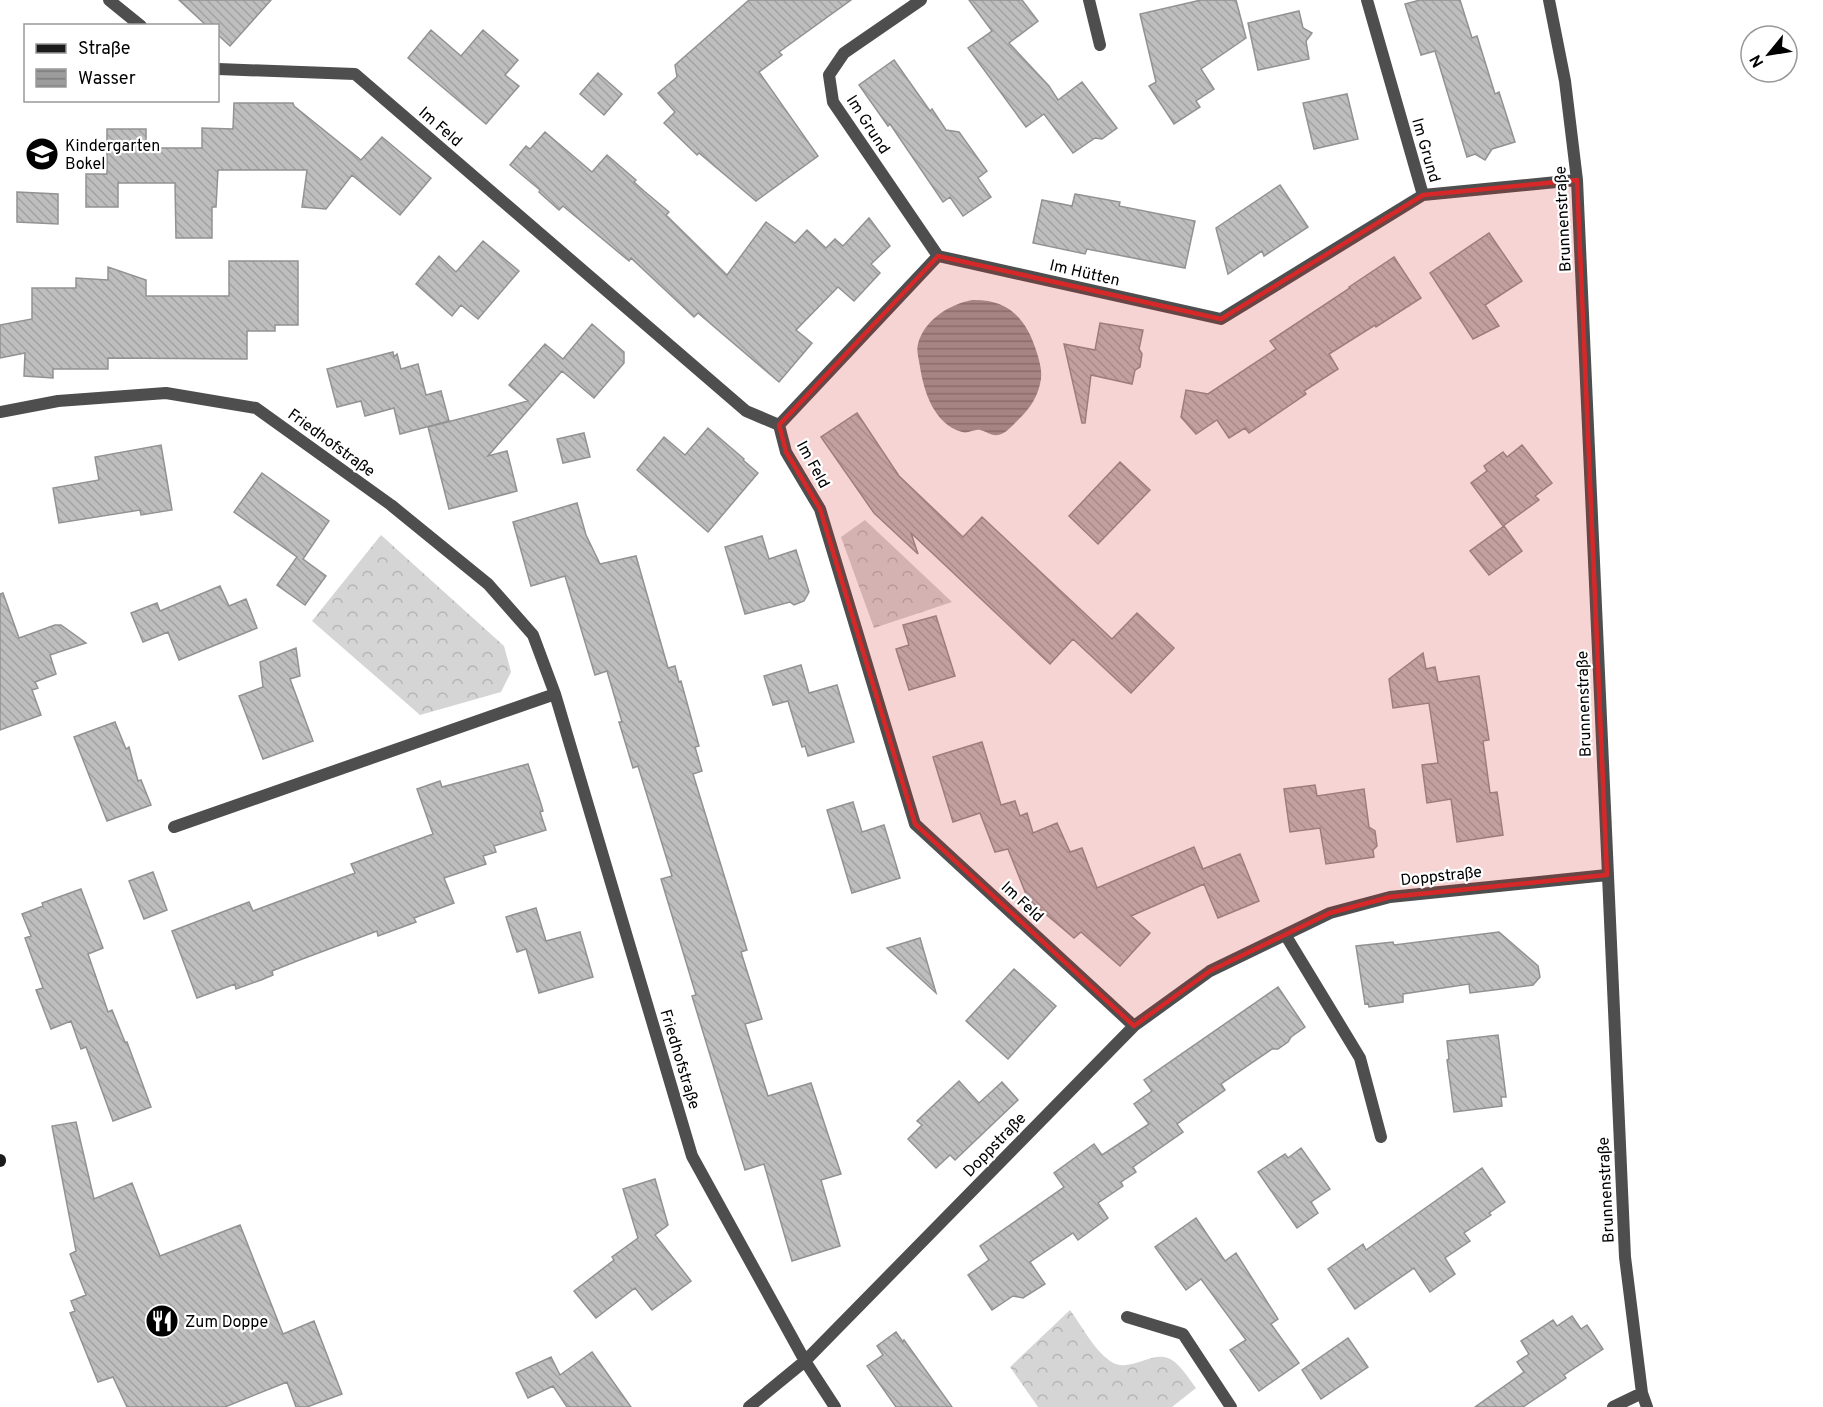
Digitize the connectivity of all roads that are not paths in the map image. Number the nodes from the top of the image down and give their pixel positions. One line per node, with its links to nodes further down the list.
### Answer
1 (109, 0): 6 (street)
2 (921, 0): 11 (street, Im Grund)
3 (1089, 0): 7 (street)
4 (1367, 0): 10 (street, Im Grund)
5 (1549, 0): 9 (street, Brunnenstraße)
6 (139, 24)
7 (1100, 45)
8 (219, 69): 13 (street, Im Feld)
9 (1577, 180): 10 (street, Im Grund); 16 (street, Brunnenstraße)
10 (1423, 195): 11 (street, Im Hütten)
11 (938, 256): 13 (street)
12 (0, 412): 14 (street, Friedhofstraße)
13 (779, 425): 18 (street, Im Feld)
14 (555, 694): 15 (street); 21 (street, Friedhofstraße)
15 (174, 826)
16 (1607, 875): 17 (street, Doppstraße); 22 (street, Brunnenstraße)
17 (1286, 936): 18 (street, Doppstraße); 19 (street)
18 (1134, 1026): 21 (street, Doppstraße)
19 (1381, 1137)
20 (1127, 1317): 25 (street)
21 (805, 1361): 23 (street, Doppstraße); 24 (street, Friedhofstraße)
22 (1642, 1393): 26 (street); 27 (street, Brunnenstraße)
23 (749, 1407)
24 (835, 1407)
25 (1231, 1407)
26 (1613, 1407)
27 (1647, 1407)

